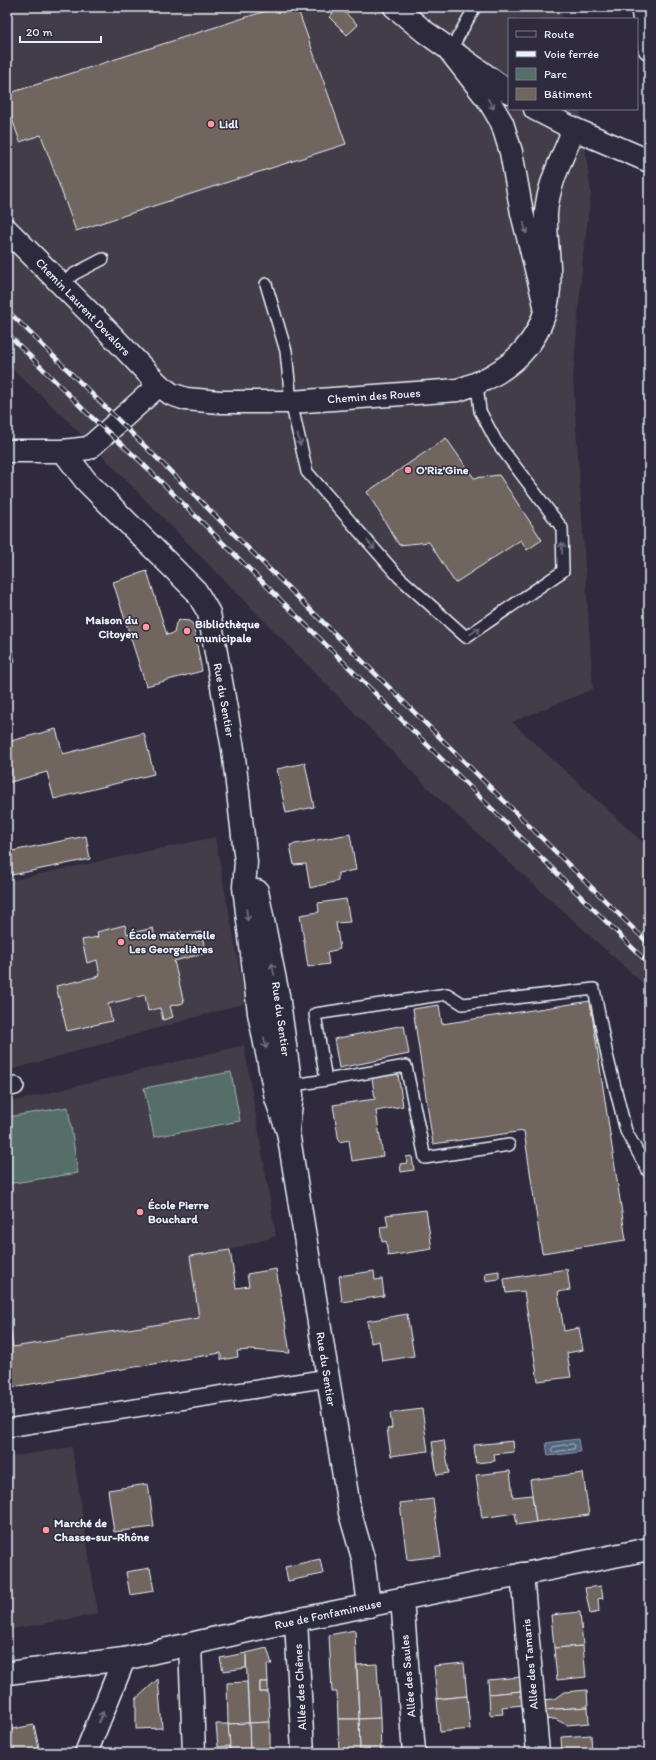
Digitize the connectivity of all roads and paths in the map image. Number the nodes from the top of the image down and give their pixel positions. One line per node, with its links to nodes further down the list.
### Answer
1 (395, 7): 5 (main road)
2 (475, 7): 5 (lane)
3 (642, 7): 4 (main road)
4 (649, 48)
5 (450, 51): 6 (main road); 14 (main road, one-way to 14)
6 (508, 91)
7 (537, 110): 8 (main road)
8 (574, 129): 9 (main road); 14 (main road, Chemin des Roues)
9 (649, 160)
10 (7, 230): 12 (main road, Chemin Laurent Devalors)
11 (103, 259): 12 (lane)
12 (62, 284): 16 (main road, Chemin Laurent Devalors)
13 (266, 284): 17 (lane)
14 (546, 309): 15 (main road, Chemin des Roues)
15 (477, 384): 17 (main road, Chemin des Roues); 17 (lane, one-way to 15)
16 (159, 385): 17 (main road, Chemin des Roues); 19 (main road)
17 (291, 402)
18 (7, 451): 19 (main road)
19 (63, 451): 21 (main road, Rue du Sentier)
20 (326, 1080): 21 (lane); 22 (lane); 23 (lane)
21 (282, 1087): 24 (main road, Rue du Sentier)
22 (508, 1144)
23 (648, 1171)
24 (328, 1378): 25 (street); 29 (main road, Rue du Sentier)
25 (7, 1428)
26 (649, 1549): 27 (main road, Rue de Fonfamineuse)
27 (522, 1574): 28 (main road, Rue de Fonfamineuse); 38 (main road, Allée des Tamaris)
28 (402, 1599): 29 (main road, Rue de Fonfamineuse); 37 (main road, Allée des Saules)
29 (369, 1606): 30 (main road, Rue de Fonfamineuse)
30 (296, 1620): 31 (main road, Rue de Fonfamineuse); 36 (main road, Allée des Chênes)
31 (190, 1644): 32 (main road, Rue de Fonfamineuse); 35 (main road)
32 (124, 1659): 33 (main road, Rue de Fonfamineuse); 34 (main road, one-way to 32)
33 (7, 1673)
34 (86, 1753)
35 (194, 1753)
36 (303, 1753)
37 (414, 1753)
38 (538, 1753)

